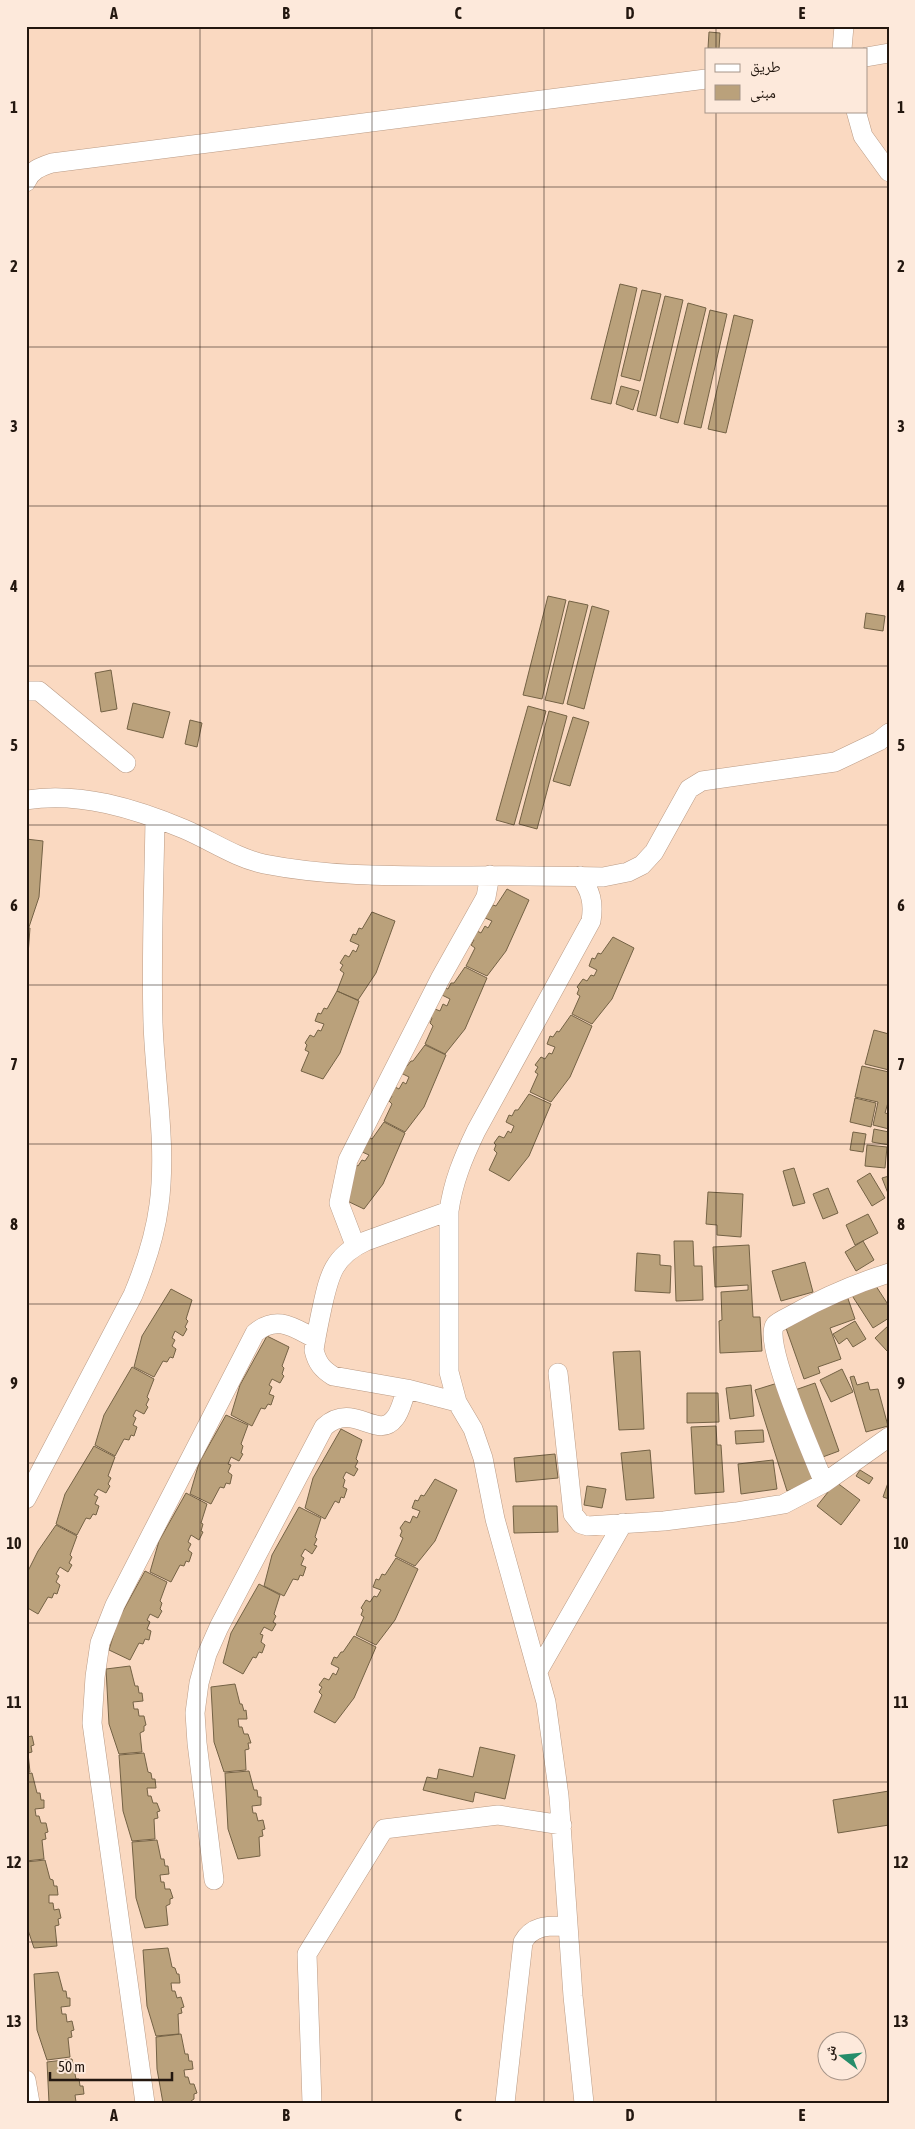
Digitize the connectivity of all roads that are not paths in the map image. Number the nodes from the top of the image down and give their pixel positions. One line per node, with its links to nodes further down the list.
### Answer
1 (844, 26): 2 (street)
2 (842, 48)
3 (889, 53): 4 (street)
4 (868, 57)
5 (705, 79): 8 (street)
6 (856, 112): 7 (street)
7 (889, 172)
8 (26, 182)
9 (26, 691): 11 (street)
10 (889, 733): 15 (street)
11 (126, 763)
12 (26, 800): 13 (street)
13 (155, 819): 14 (street); 25 (street)
14 (490, 875): 15 (street); 17 (street)
15 (580, 876): 16 (street)
16 (449, 1211): 17 (street); 22 (street)
17 (356, 1245): 19 (street)
18 (889, 1272): 24 (street)
19 (316, 1339): 21 (street); 33 (street)
20 (558, 1374): 26 (street)
21 (406, 1389): 22 (street); 29 (street)
22 (457, 1402): 27 (street)
23 (889, 1437): 24 (street)
24 (824, 1483): 26 (street)
25 (26, 1499)
26 (623, 1524): 27 (street)
27 (538, 1671): 28 (street)
28 (562, 1825): 30 (street); 34 (street)
29 (214, 1880)
30 (567, 1926): 35 (street); 36 (street)
31 (26, 2080): 32 (street)
32 (30, 2103)
33 (145, 2103)
34 (312, 2103)
35 (506, 2103)
36 (584, 2103)

